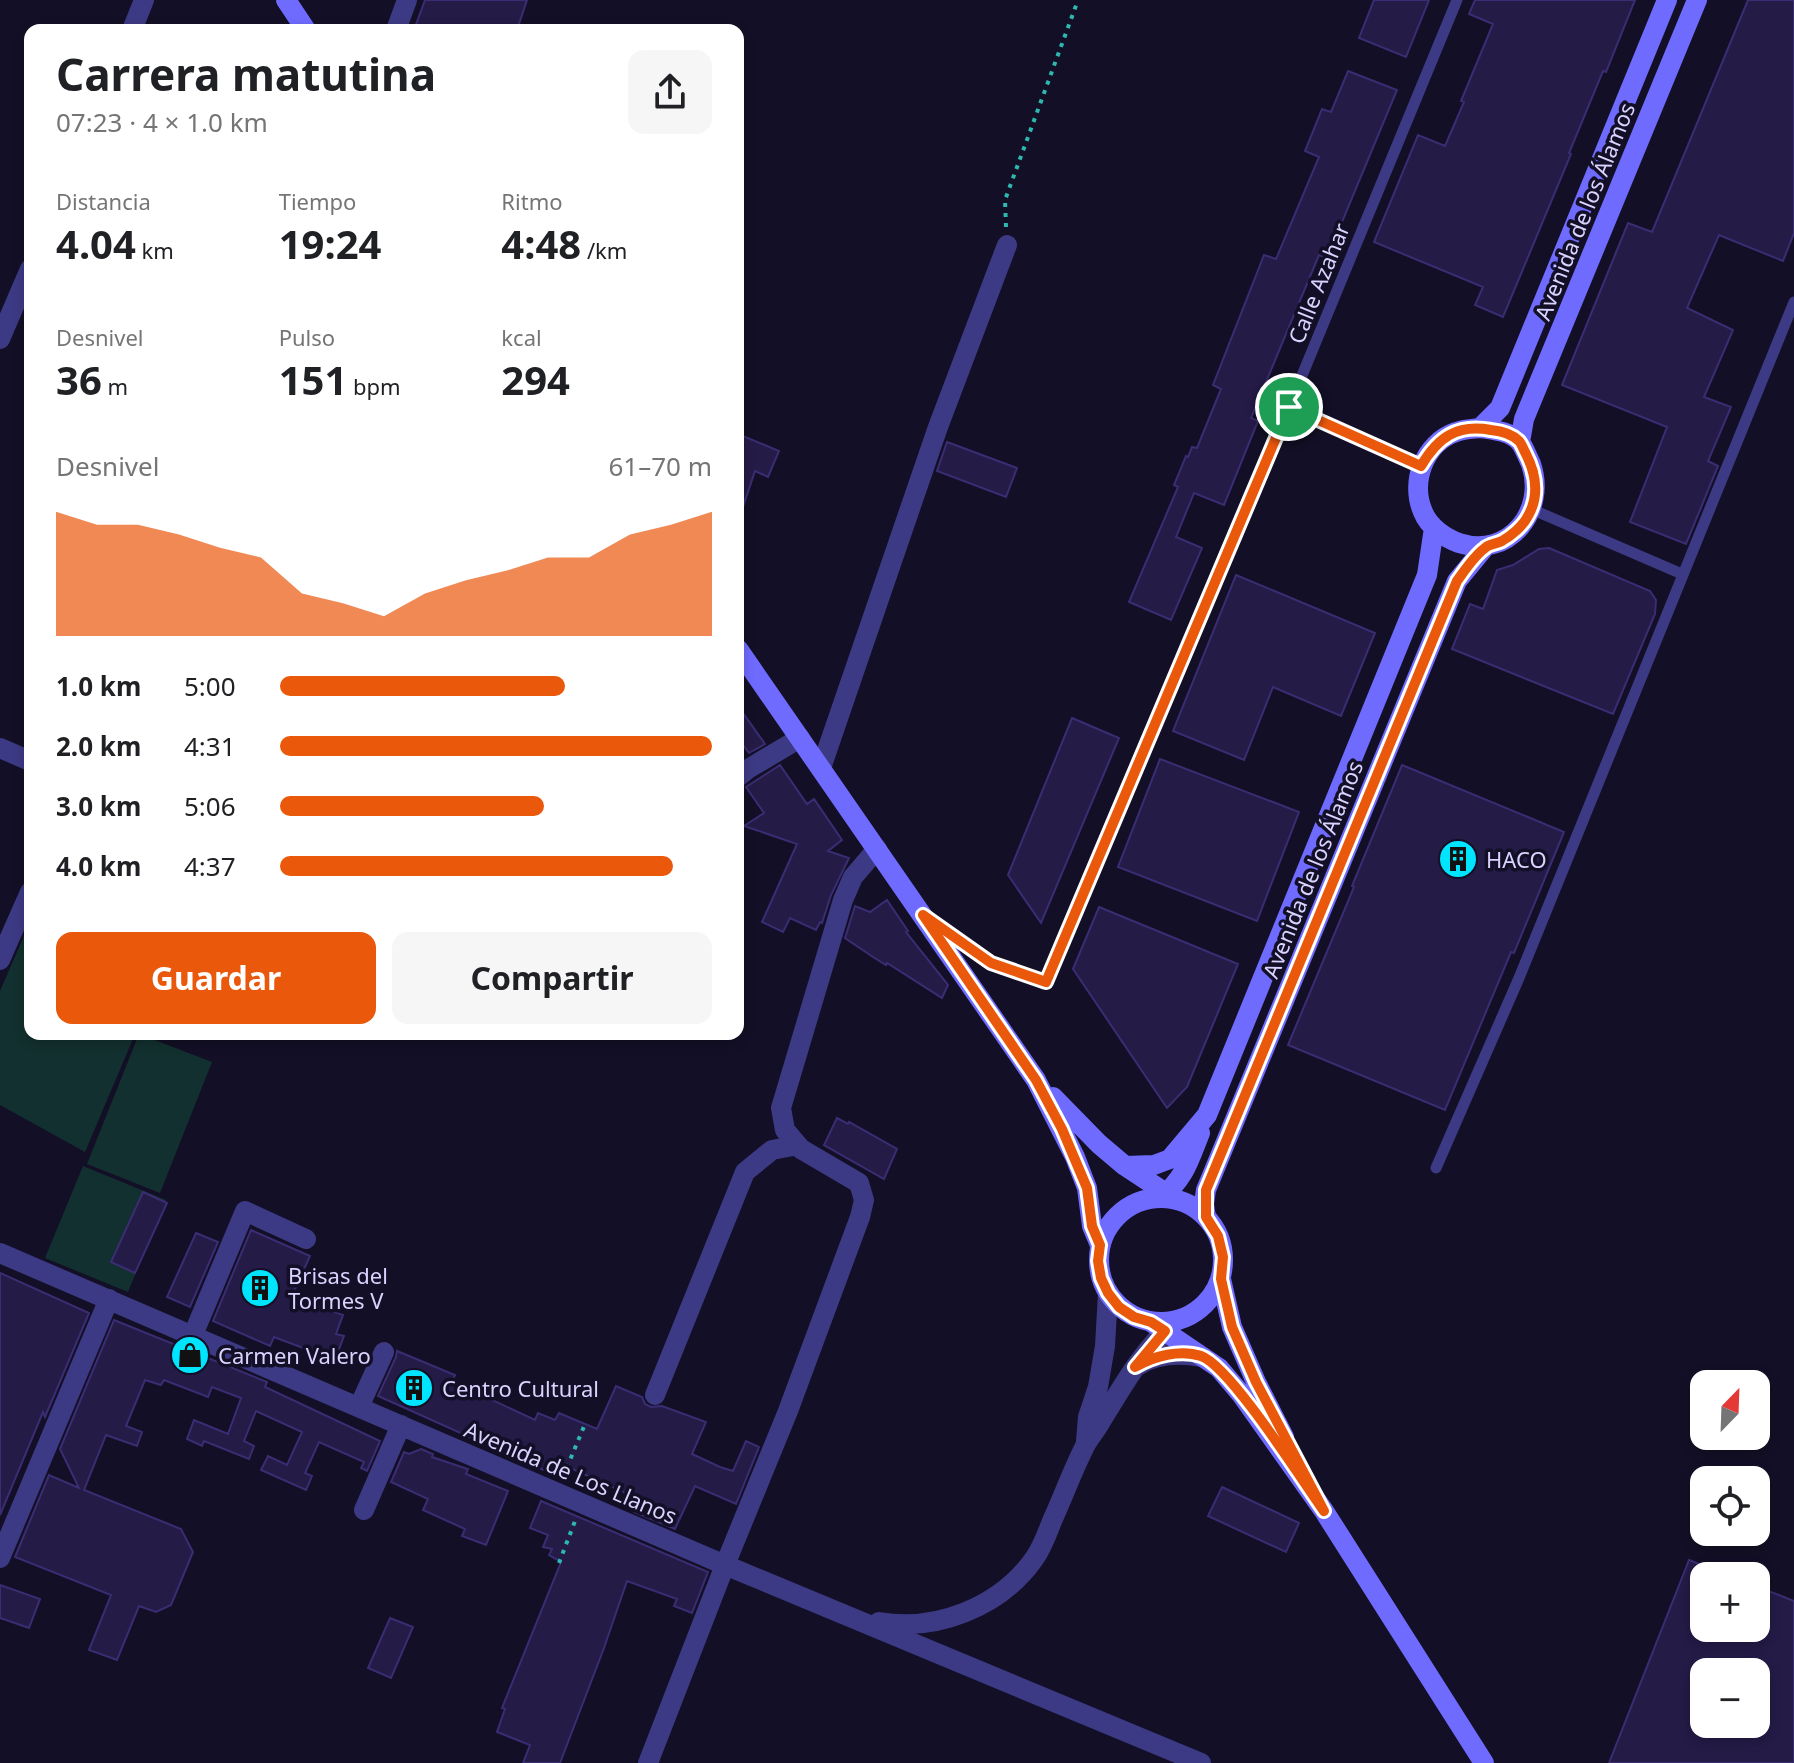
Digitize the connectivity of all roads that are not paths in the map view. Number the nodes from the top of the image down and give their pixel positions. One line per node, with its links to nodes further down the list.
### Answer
1 (144, 0): 7 (street)
2 (286, 0): 8 (street)
3 (407, 0): 9 (street)
4 (1457, 0): 14 (lane, Calle Azahar)
5 (1667, 0): 15 (street, Avenida de los Álamos)
6 (1697, 0): 16 (street, Avenida de los Álamos)
7 (134, 24)
8 (302, 24)
9 (398, 24)
10 (1007, 245): 26 (street)
11 (24, 283): 13 (street)
12 (1794, 302): 21 (lane)
13 (0, 339)
14 (1289, 407): 17 (lane); 30 (lane, Calle Azahar)
15 (1480, 428): 16 (street); 17 (street)
16 (1520, 442): 18 (street)
17 (1421, 466): 19 (street)
18 (1531, 509): 20 (street); 21 (lane)
19 (1434, 528): 20 (street); 34 (street, Avenida de los Álamos)
20 (1485, 547): 39 (street, Avenida de los Álamos)
21 (1682, 574): 37 (lane)
22 (744, 658): 23 (street)
23 (800, 738): 26 (street); 27 (street)
24 (0, 748): 25 (street)
25 (24, 758)
26 (821, 768): 28 (street)
27 (744, 773)
28 (877, 849): 30 (street); 35 (street)
29 (24, 900): 31 (street)
30 (923, 915): 33 (street)
31 (8, 922): 32 (street)
32 (0, 960)
33 (1036, 1080): 36 (street); 41 (street)
34 (1207, 1115): 36 (street, Avenida de los Álamos); 38 (street, Avenida de los Álamos)
35 (798, 1145): 51 (street); 58 (street)
36 (1125, 1166): 38 (street)
37 (1436, 1168)
38 (1169, 1197): 39 (street); 41 (street)
39 (1206, 1217): 43 (street)
40 (306, 1239): 47 (street)
41 (1100, 1245): 44 (street)
42 (0, 1253): 45 (street, Avenida de Los Llanos)
43 (1221, 1279): 46 (street); 56 (street)
44 (1108, 1293): 46 (street); 54 (street)
45 (109, 1299): 47 (street, Avenida de Los Llanos); 57 (street)
46 (1164, 1325): 49 (street); 50 (street)
47 (193, 1335): 52 (street, Avenida de Los Llanos)
48 (384, 1352): 52 (street)
49 (1202, 1357): 50 (street); 56 (street)
50 (1135, 1367): 54 (street)
51 (655, 1395)
52 (359, 1407): 53 (street, Avenida de Los Llanos)
53 (401, 1425): 55 (street); 58 (street, Avenida de Los Llanos)
54 (1085, 1445): 59 (street)
55 (364, 1510)
56 (1324, 1511): 62 (street)
57 (0, 1558)
58 (725, 1565): 59 (street, Avenida de Los Llanos); 60 (street)
59 (855, 1618): 61 (street)
60 (648, 1763)
61 (1201, 1763)
62 (1484, 1763)

